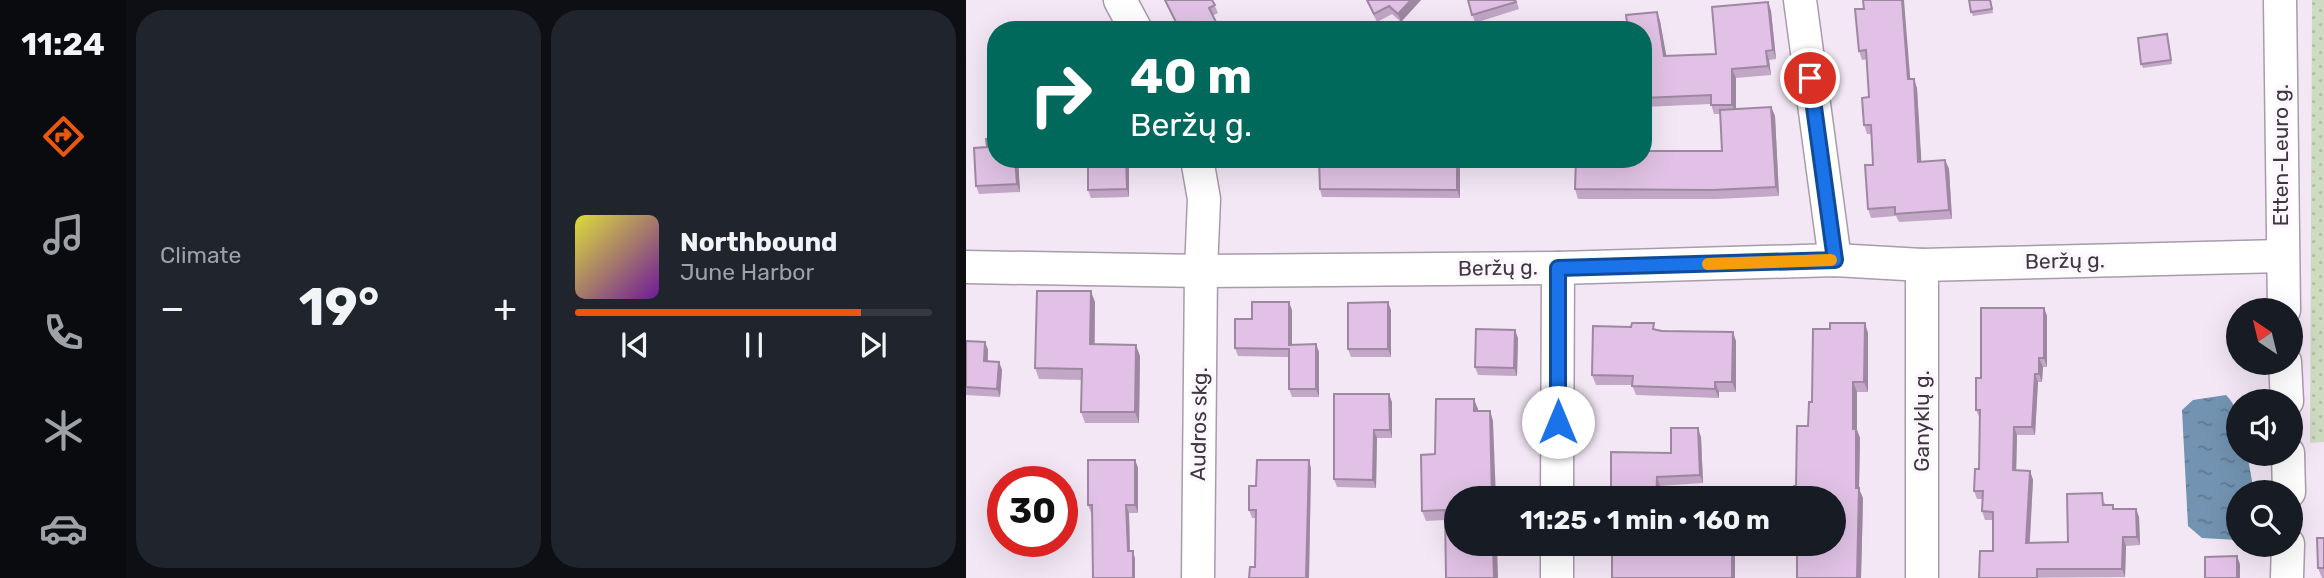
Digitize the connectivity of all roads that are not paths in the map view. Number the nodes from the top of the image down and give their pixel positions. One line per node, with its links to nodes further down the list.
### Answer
1 (1120, 0): 4 (street)
2 (1800, 0): 7 (street)
3 (2280, 0): 6 (street, Etten-Leuro g.)
4 (1131, 21)
5 (1199, 168): 11 (street, Audros skg.)
6 (2282, 256): 8 (street, Beržų g.); 12 (street, Etten-Leuro g.)
7 (1835, 260): 8 (street, Beržų g.); 10 (street, Beržų g.)
8 (1922, 265): 18 (street, Ganyklų g.)
9 (966, 267): 11 (street, Beržų g.)
10 (1558, 268): 11 (street, Beržų g.); 13 (street)
11 (1201, 271): 16 (street, Audros skg.)
12 (2284, 298)
13 (1557, 486)
14 (1557, 556): 17 (street)
15 (2288, 557): 19 (street)
16 (1198, 578)
17 (1557, 578)
18 (1922, 578)
19 (2287, 578)

